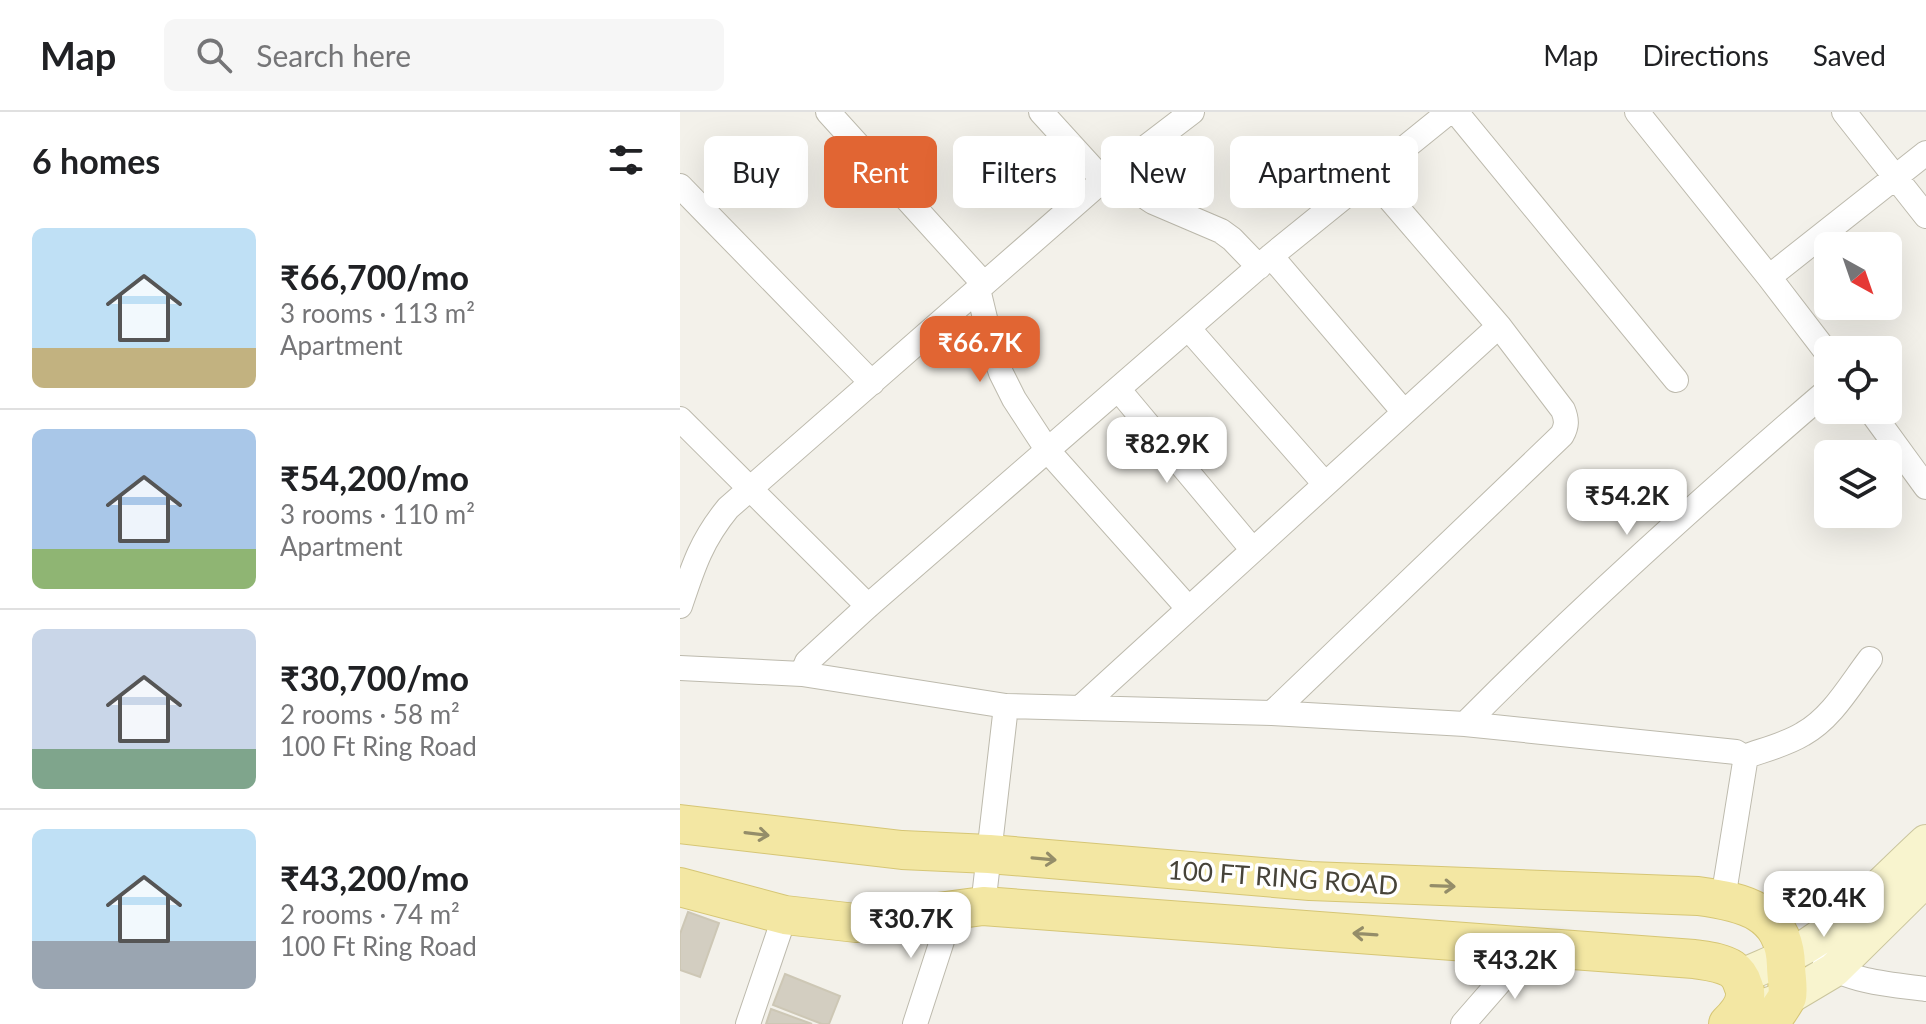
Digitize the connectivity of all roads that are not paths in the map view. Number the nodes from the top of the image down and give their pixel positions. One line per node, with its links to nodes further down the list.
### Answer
1 (828, 112): 21 (street)
2 (1041, 112): 11 (street)
3 (1192, 112): 8 (street)
4 (1449, 112): 9 (street)
5 (1456, 112): 25 (street)
6 (1637, 112): 20 (street)
7 (1844, 112): 12 (street)
8 (1161, 136)
9 (1418, 137)
10 (1926, 153): 12 (street)
11 (1101, 168)
12 (1895, 177): 18 (street); 20 (street)
13 (1101, 184): 21 (street)
14 (680, 186): 26 (street)
15 (1167, 208): 19 (street)
16 (1331, 208): 19 (street)
17 (1398, 208): 22 (street)
18 (1926, 216)
19 (1265, 262): 23 (street); 29 (street)
20 (1769, 277): 24 (street)
21 (981, 287): 26 (street); 32 (street)
22 (1499, 326): 29 (street); 45 (street)
23 (1188, 328): 27 (street); 33 (street)
24 (1814, 336)
25 (1676, 380)
26 (872, 383): 35 (street)
27 (1118, 389): 32 (street); 36 (street)
28 (1814, 402): 46 (street)
29 (1404, 412): 33 (street)
30 (680, 419): 35 (street)
31 (1880, 424): 34 (street)
32 (1048, 451): 38 (street); 39 (street)
33 (1325, 484): 36 (street)
34 (1926, 487)
35 (749, 488): 37 (street); 38 (street)
36 (1252, 549): 39 (street)
37 (680, 606)
38 (868, 606): 42 (street)
39 (1188, 608): 44 (street)
40 (1870, 659): 47 (street)
41 (680, 668): 42 (street)
42 (802, 674): 43 (street)
43 (1006, 706): 44 (street); 50 (street)
44 (1081, 707): 45 (street)
45 (1272, 713): 46 (street)
46 (1465, 724): 47 (street)
47 (1744, 757): 54 (street)
48 (680, 824): 50 (main road, 100 FT RING ROAD, one-way to 50)
49 (1926, 842): 52 (main road)
50 (989, 854): 54 (main road, 100 FT RING ROAD, one-way to 54); 55 (street)
51 (680, 887): 56 (main road, 100 FT RING ROAD)
52 (1871, 893): 53 (street); 58 (main road)
53 (1919, 894): 59 (main road)
54 (1723, 899): 58 (main road, 100 FT RING ROAD)
55 (967, 908): 56 (main road, 100 FT RING ROAD); 57 (main road, 100 FT RING ROAD, one-way to 55); 64 (street)
56 (785, 915): 63 (street)
57 (1531, 946): 60 (main road, 100 FT RING ROAD); 65 (street)
58 (1796, 951): 59 (street); 60 (main road); 62 (main road, 100 FT RING ROAD)
59 (1834, 970): 61 (street); 62 (main road)
60 (1740, 977): 62 (main road)
61 (1926, 989)
62 (1755, 1016)
63 (748, 1024)
64 (915, 1024)
65 (1463, 1024)

